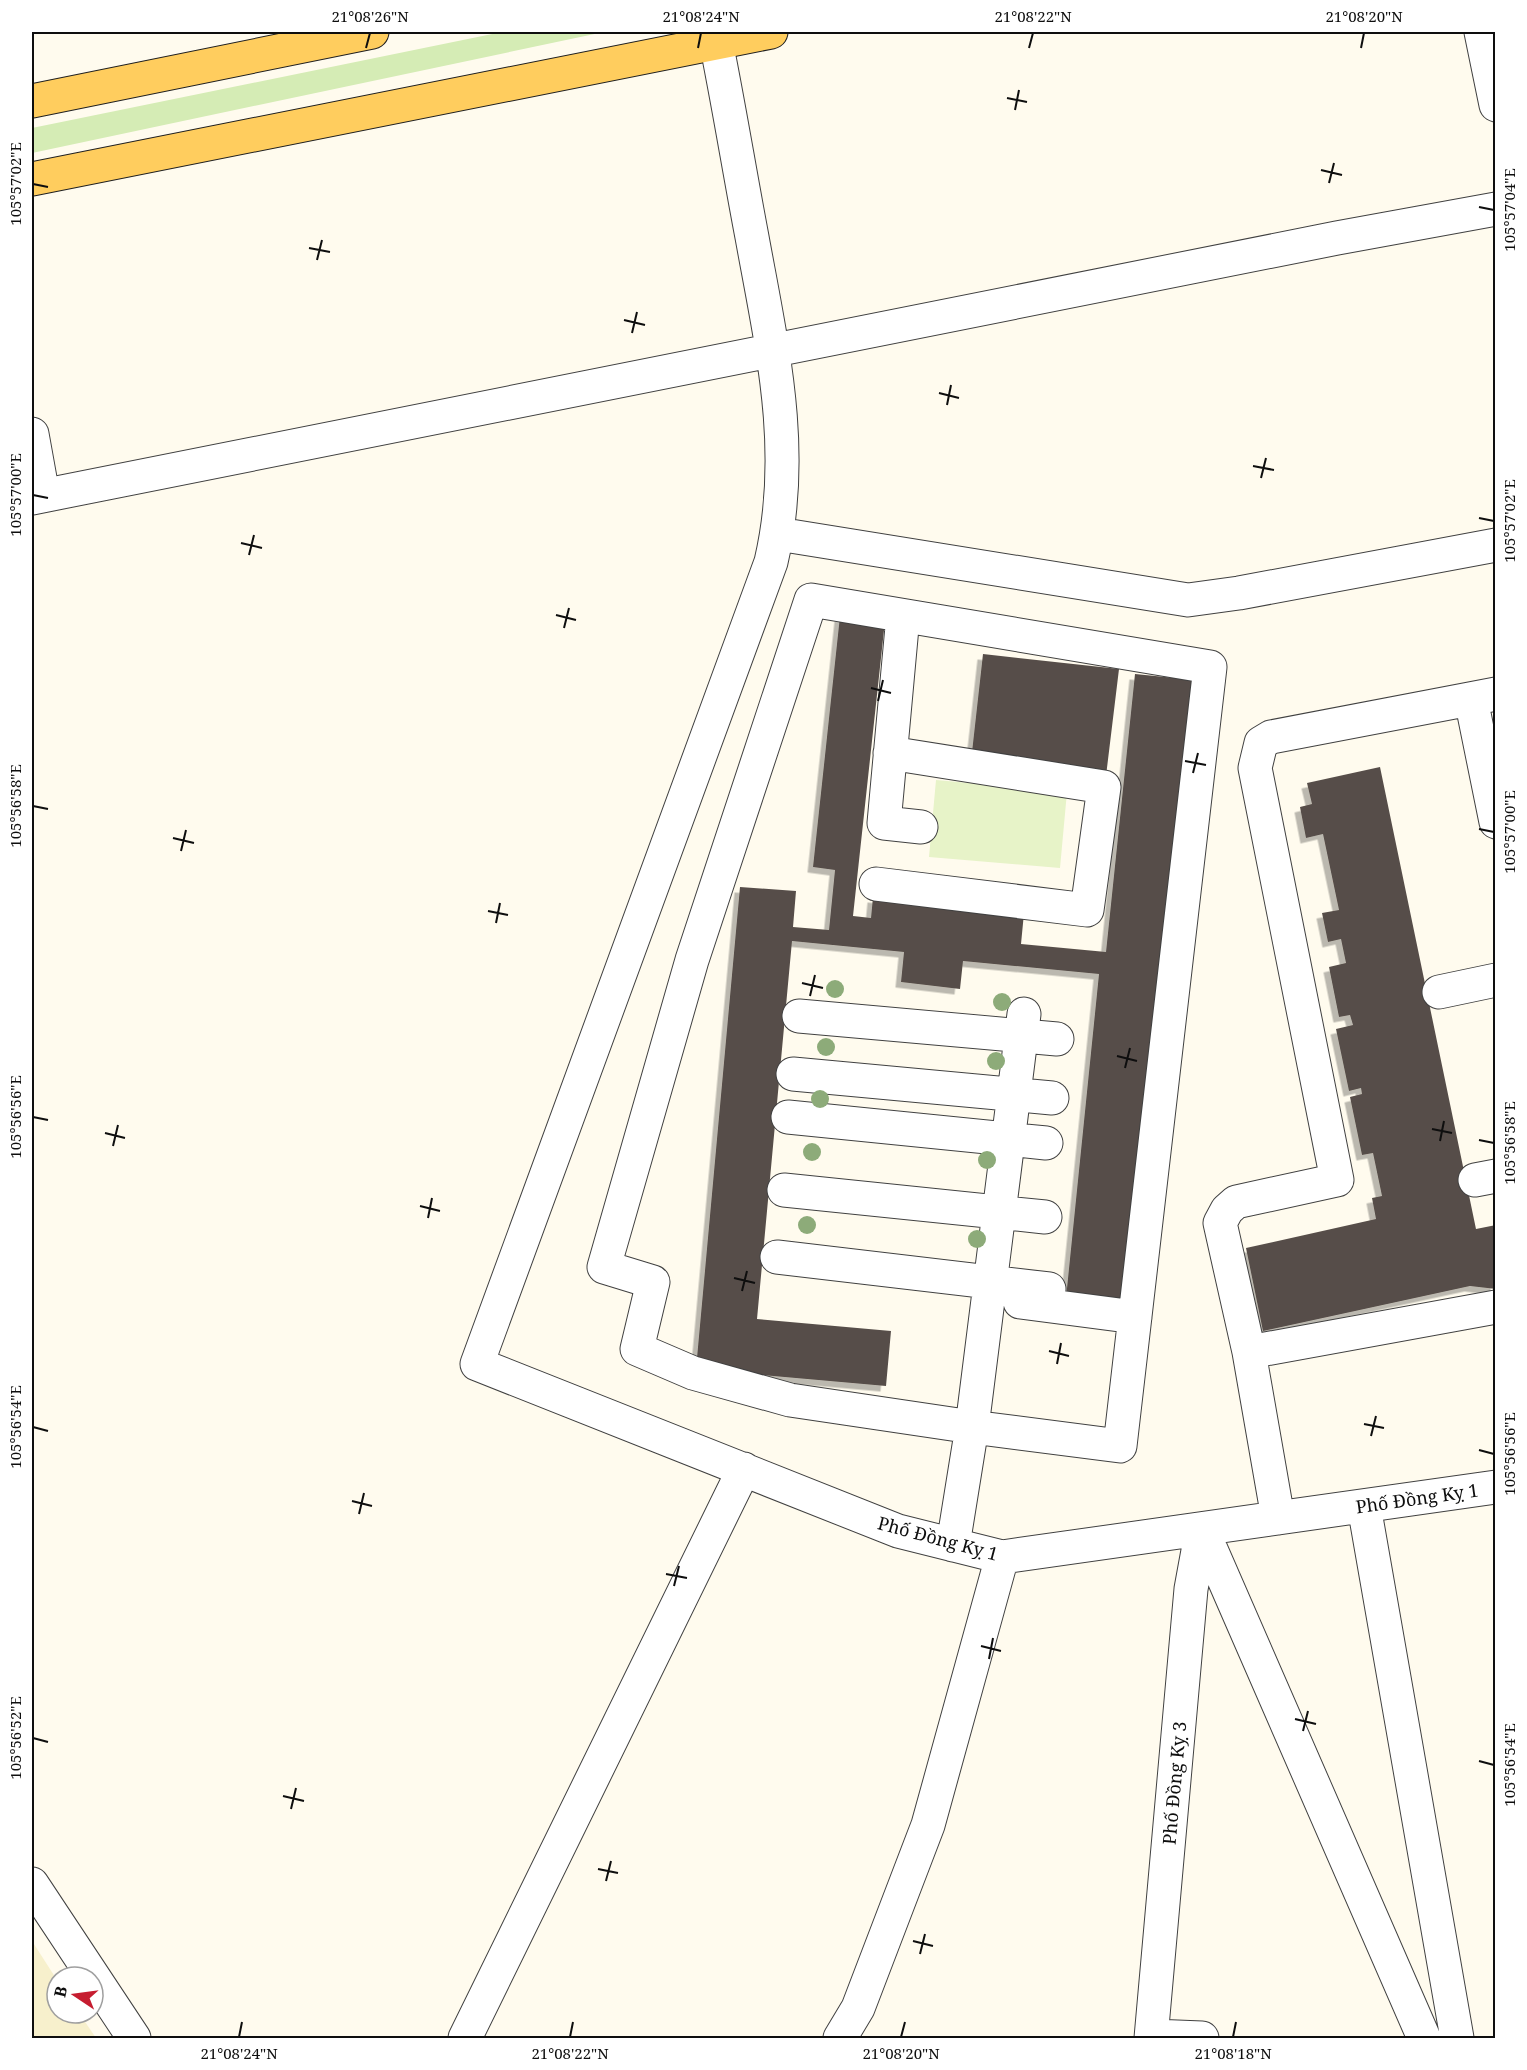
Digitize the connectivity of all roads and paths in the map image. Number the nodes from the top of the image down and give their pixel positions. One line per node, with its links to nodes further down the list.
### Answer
1 (372, 32): 5 (main road)
2 (771, 32): 4 (main road)
3 (1481, 32): 6 (street)
4 (715, 37): 7 (main road); 9 (street)
5 (32, 101)
6 (1496, 105)
7 (32, 179)
8 (1496, 209): 9 (street)
9 (772, 350): 11 (street); 12 (street)
10 (32, 434): 11 (street)
11 (37, 497)
12 (778, 534): 13 (street); 41 (street, Phố Đồng Kỵ 1)
13 (1496, 545)
14 (903, 616): 16 (street); 38 (street); 40 (street)
15 (1483, 696): 17 (street); 39 (street)
16 (890, 753): 18 (street); 19 (street)
17 (1496, 822)
18 (921, 827)
19 (876, 884)
20 (1496, 980): 21 (street)
21 (1440, 992)
22 (799, 1016): 23 (street)
23 (1023, 1025): 24 (street); 26 (street)
24 (1057, 1039)
25 (793, 1074): 26 (street)
26 (1014, 1094): 27 (street); 29 (street)
27 (1052, 1098)
28 (788, 1117): 29 (street)
29 (1008, 1140): 30 (street); 32 (street)
30 (1046, 1143)
31 (784, 1190): 32 (street)
32 (999, 1213): 33 (street); 36 (street)
33 (1045, 1218)
34 (777, 1257): 36 (street)
35 (1050, 1289): 36 (street)
36 (989, 1290): 38 (street); 40 (street)
37 (1496, 1307): 39 (street)
38 (1135, 1317): 40 (street)
39 (1249, 1352): 44 (street)
40 (972, 1427): 46 (street)
41 (744, 1469): 46 (street, Phố Đồng Kỵ 1); 51 (street)
42 (1496, 1487): 43 (street, Phố Đồng Kỵ 1)
43 (1364, 1506): 44 (street, Phố Đồng Kỵ 1); 55 (street)
44 (1278, 1518): 45 (street, Phố Đồng Kỵ 1)
45 (1202, 1528): 47 (street, Phố Đồng Kỵ 1); 49 (street, Phố Đồng Kỵ 3); 54 (street)
46 (953, 1545): 47 (street, Phố Đồng Kỵ 1)
47 (1002, 1557): 52 (street)
48 (32, 1884): 50 (street)
49 (1151, 2037): 53 (street)
50 (134, 2038)
51 (465, 2038)
52 (840, 2038)
53 (1202, 2038)
54 (1424, 2038)
55 (1457, 2038)

